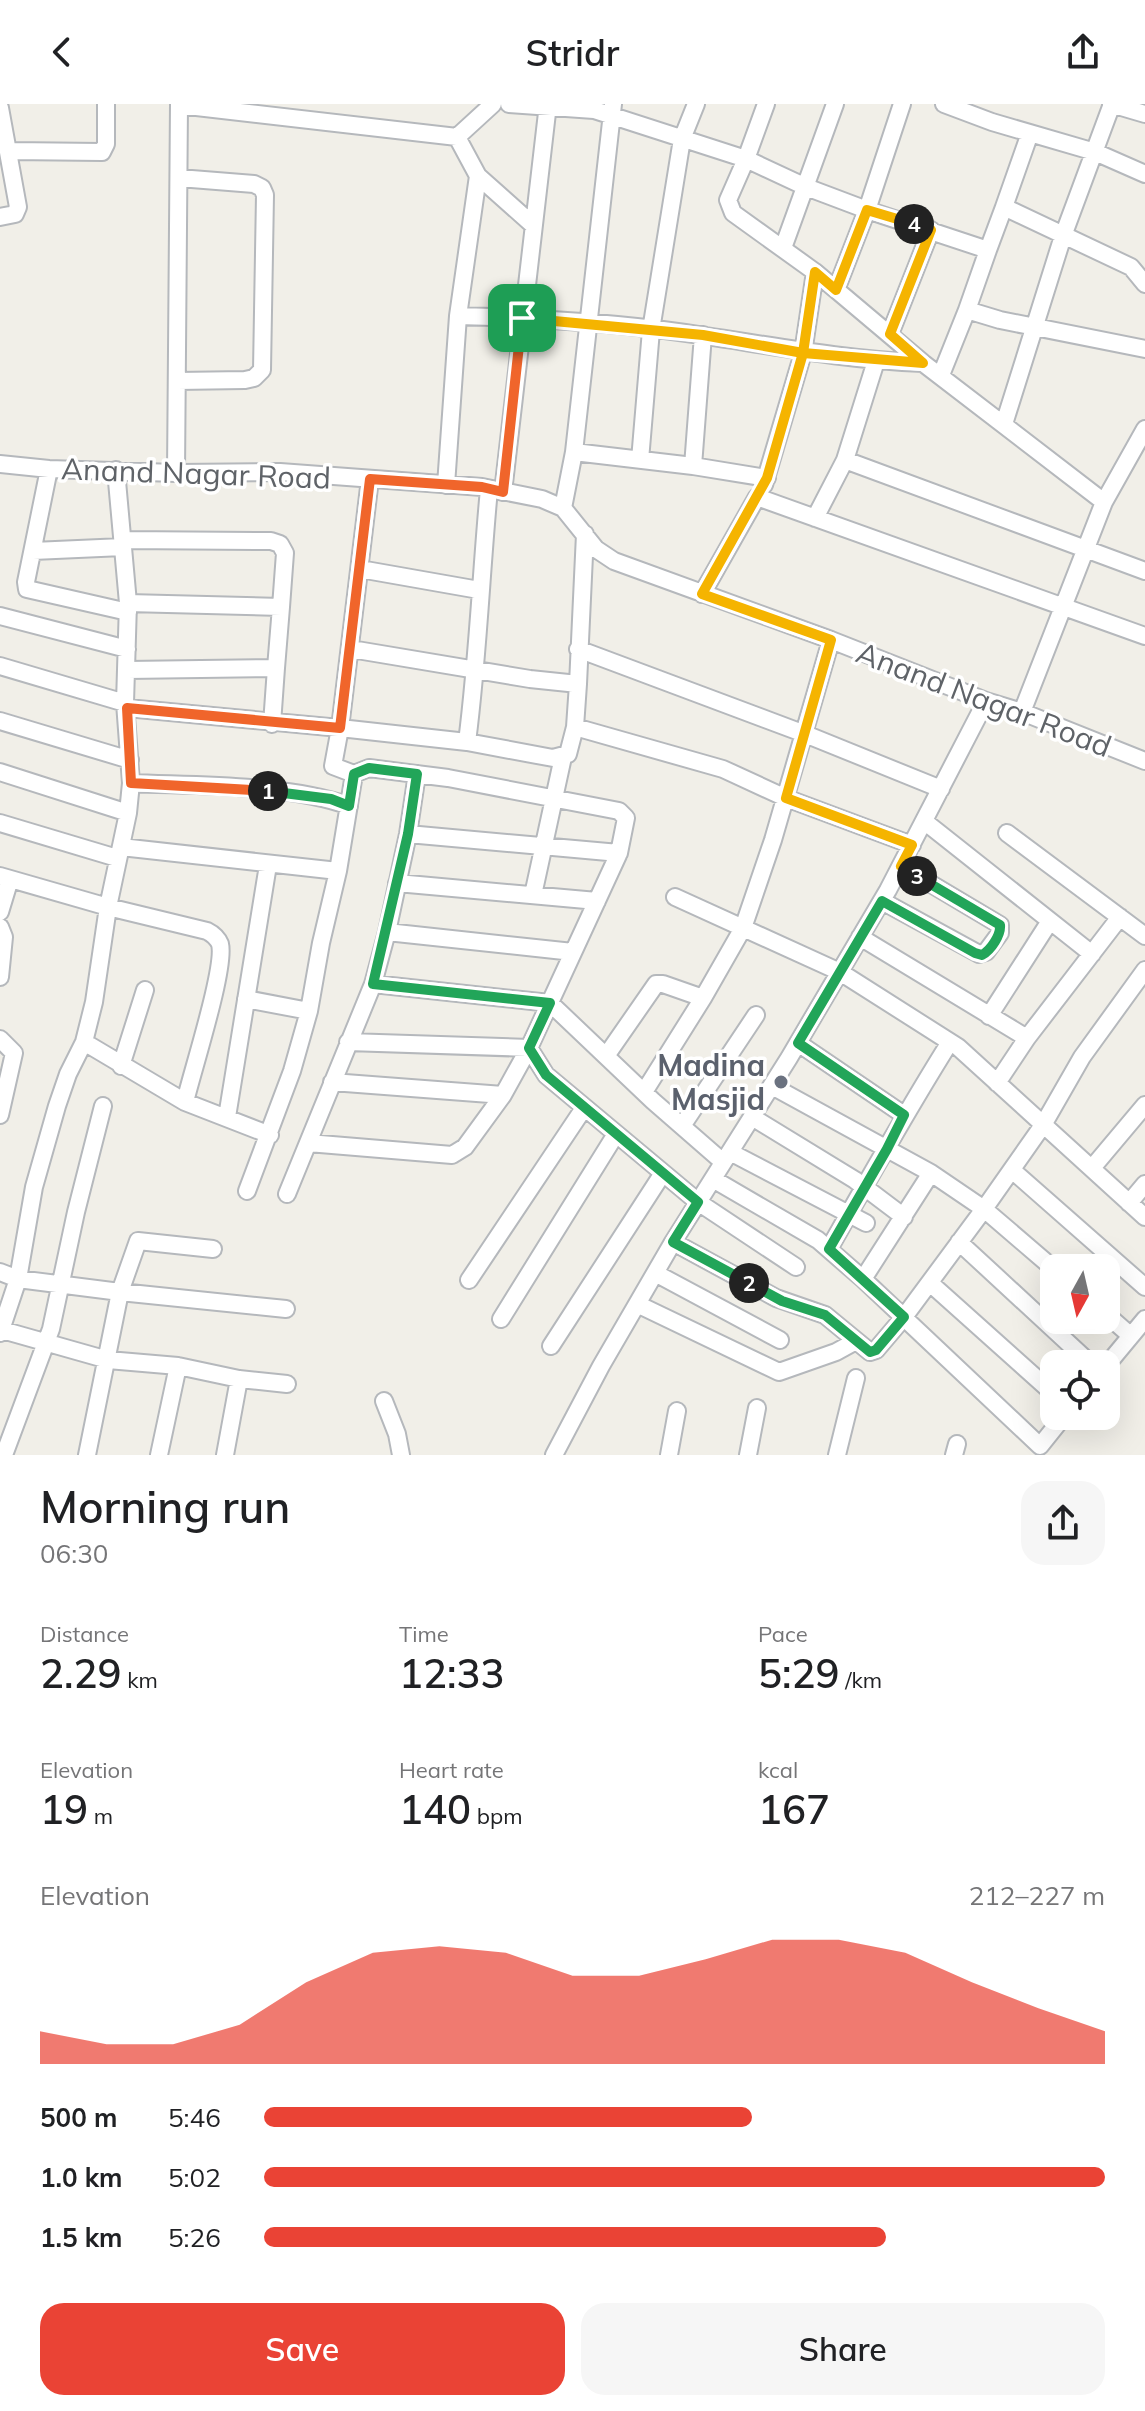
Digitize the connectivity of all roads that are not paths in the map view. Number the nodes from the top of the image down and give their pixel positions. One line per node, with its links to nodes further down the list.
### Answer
1 (106, 104): 18 (street)
2 (493, 104): 16 (street)
3 (509, 104): 11 (street)
4 (696, 104): 17 (street)
5 (766, 104): 20 (street)
6 (835, 104): 24 (street)
7 (902, 104): 26 (street)
8 (944, 104): 15 (street)
9 (1112, 104): 14 (street); 19 (street)
10 (179, 105): 16 (street); 23 (street)
11 (548, 106): 13 (street); 28 (street)
12 (0, 108): 18 (street)
13 (612, 110): 17 (street); 39 (street)
14 (1145, 114)
15 (1030, 133): 19 (street); 25 (street)
16 (457, 137): 22 (street)
17 (682, 139): 20 (street); 41 (street)
18 (10, 151): 27 (street)
19 (1095, 152): 21 (street); 30 (street)
20 (746, 159): 24 (street); 31 (street)
21 (1145, 174)
22 (478, 176): 28 (street); 37 (street)
23 (179, 178): 49 (street); 49 (street)
24 (806, 187): 26 (street); 31 (street)
25 (1004, 207): 30 (street); 32 (street)
26 (867, 210): 29 (street); 35 (street)
27 (0, 217)
28 (533, 225): 38 (street)
29 (931, 230): 32 (street); 42 (street)
30 (1063, 236): 34 (street); 40 (street)
31 (783, 248): 33 (street)
32 (988, 250): 36 (street)
33 (815, 272): 35 (street); 45 (street)
34 (1145, 284)
35 (836, 290): 42 (street)
36 (967, 310): 40 (street); 48 (street)
37 (458, 316): 38 (street); 62 (street)
38 (522, 318): 39 (street); 63 (street)
39 (589, 324): 41 (street); 52 (street)
40 (1036, 327): 44 (street); 50 (street)
41 (651, 330): 43 (street); 53 (street)
42 (890, 334): 47 (street)
43 (703, 335): 45 (street); 56 (street)
44 (1145, 349)
45 (803, 353): 46 (street); 60 (street)
46 (876, 361): 47 (street); 54 (street)
47 (923, 363): 48 (street)
48 (941, 375): 50 (street)
49 (177, 381): 59 (street)
50 (1004, 424): 65 (street)
51 (1145, 429): 65 (street)
52 (574, 452): 53 (street); 66 (street)
53 (640, 460): 56 (street)
54 (845, 460): 67 (street); 70 (street)
55 (0, 464): 57 (street, Anand Nagar Road)
56 (693, 466): 60 (street)
57 (49, 469): 58 (street, Anand Nagar Road); 71 (street)
58 (116, 470): 59 (street, Anand Nagar Road); 69 (street)
59 (176, 473): 61 (street, Anand Nagar Road)
60 (767, 478): 64 (street)
61 (370, 479): 62 (street, Anand Nagar Road); 72 (street)
62 (446, 485): 63 (street, Anand Nagar Road)
63 (496, 490): 66 (street, Anand Nagar Road); 74 (street)
64 (757, 497): 67 (street); 75 (street)
65 (1104, 502): 70 (street)
66 (563, 508): 68 (street, Anand Nagar Road)
67 (815, 518): 76 (street)
68 (585, 534): 75 (street, Anand Nagar Road); 84 (street)
69 (123, 544): 71 (street); 77 (street); 78 (street)
70 (1085, 549): 73 (street); 76 (street)
71 (33, 551): 78 (street)
72 (360, 569): 74 (street); 83 (street)
73 (1145, 571)
74 (479, 590): 88 (street)
75 (702, 594): 81 (street, Anand Nagar Road)
76 (1064, 605): 80 (street); 92 (street)
77 (281, 607): 78 (street); 86 (street)
78 (128, 608): 82 (street)
79 (0, 616): 82 (street)
80 (1145, 636)
81 (831, 640): 90 (street, Anand Nagar Road); 97 (street)
82 (127, 649): 87 (street)
83 (351, 649): 88 (street); 96 (street)
84 (578, 649): 89 (street); 97 (street)
85 (0, 666): 91 (street)
86 (276, 668): 87 (street); 94 (street)
87 (127, 670): 91 (street)
88 (476, 670): 89 (street); 98 (street)
89 (578, 684): 95 (street)
90 (986, 701): 92 (street, Anand Nagar Road); 106 (street)
91 (126, 706): 94 (street); 100 (street)
92 (1022, 712): 101 (street, Anand Nagar Road)
93 (0, 721): 100 (street)
94 (272, 724): 96 (street)
95 (575, 727): 99 (street); 108 (street)
96 (340, 728): 98 (street); 103 (street)
97 (805, 734): 106 (street); 108 (street)
98 (467, 742): 99 (street)
99 (563, 757): 107 (street)
100 (130, 760): 105 (street)
101 (1145, 761)
102 (0, 772): 110 (street)
103 (354, 774): 104 (street); 109 (street)
104 (417, 774): 107 (street); 114 (street)
105 (131, 783): 109 (street); 110 (street)
106 (941, 789): 111 (street)
107 (553, 798): 116 (street); 118 (street)
108 (786, 798): 115 (street); 133 (street)
109 (349, 806): 121 (street)
110 (128, 813): 117 (street)
111 (924, 821): 115 (street); 131 (street)
112 (0, 823): 117 (street)
113 (1007, 833): 130 (street)
114 (408, 834): 116 (street); 123 (street)
115 (912, 845): 120 (street)
116 (545, 847): 118 (street); 124 (street)
117 (119, 853): 119 (street); 128 (street)
118 (619, 853): 126 (street)
119 (268, 865): 121 (street); 145 (street)
120 (901, 866): 127 (street); 127 (street)
121 (338, 871): 147 (street)
122 (5, 877): 128 (street); 129 (street)
123 (397, 883): 124 (street); 134 (street)
124 (533, 895): 126 (street)
125 (675, 897): 133 (street)
126 (597, 901): 137 (street)
127 (882, 901): 136 (street)
128 (108, 907): 156 (street); 164 (street)
129 (0, 912)
130 (1120, 917): 135 (street); 138 (street)
131 (1050, 921): 138 (street); 149 (street)
132 (0, 927): 141 (street)
133 (743, 928): 140 (street); 144 (street)
134 (387, 932): 137 (street); 142 (street)
135 (1145, 936)
136 (860, 937): 140 (street); 149 (street)
137 (573, 952): 146 (street)
138 (1092, 954): 150 (street)
139 (1145, 970): 172 (street)
140 (840, 972): 153 (street); 154 (street)
141 (0, 977)
142 (373, 984): 146 (street); 152 (street)
143 (145, 990): 158 (street)
144 (703, 998): 157 (street); 162 (street)
145 (246, 999): 147 (street); 170 (street)
146 (550, 1003): 155 (street); 157 (street)
147 (309, 1011): 175 (street)
148 (756, 1015): 173 (street)
149 (989, 1016): 150 (street)
150 (1027, 1038): 160 (street)
151 (0, 1039): 168 (street)
152 (348, 1042): 155 (street); 159 (street)
153 (950, 1042): 160 (street); 169 (street)
154 (798, 1043): 161 (street); 169 (street)
155 (529, 1048): 163 (street); 167 (street)
156 (81, 1049): 158 (street); 203 (street)
157 (606, 1056): 162 (street)
158 (121, 1066): 164 (street)
159 (332, 1082): 163 (street); 176 (street)
160 (997, 1083): 172 (street)
161 (772, 1086): 171 (street); 177 (street)
162 (644, 1092): 173 (street)
163 (503, 1095): 176 (street)
164 (185, 1102): 170 (street)
165 (1145, 1105): 179 (street)
166 (103, 1106): 207 (street)
167 (584, 1108): 174 (street); 205 (street)
168 (0, 1115)
169 (904, 1115): 177 (street)
170 (227, 1117): 175 (street)
171 (752, 1117): 178 (street); 185 (street)
172 (1043, 1125): 179 (street); 180 (street)
173 (682, 1126): 178 (street)
174 (616, 1134): 181 (street); 213 (street)
175 (270, 1135): 186 (street)
176 (308, 1143): 187 (street)
177 (887, 1149): 182 (street); 185 (street)
178 (727, 1157): 183 (street); 191 (street)
179 (1092, 1168): 189 (street)
180 (1012, 1170): 190 (street); 208 (street)
181 (663, 1173): 188 (street); 221 (street)
182 (931, 1173): 190 (street); 192 (street)
183 (713, 1179): 188 (street); 198 (street)
184 (1145, 1184): 189 (street)
185 (865, 1187): 191 (street); 192 (street)
186 (247, 1191)
187 (287, 1194)
188 (698, 1202): 195 (street); 200 (street)
189 (1129, 1203): 193 (street)
190 (984, 1209): 196 (street); 199 (street)
191 (849, 1214): 194 (street); 198 (street)
192 (904, 1217): 204 (street)
193 (1145, 1217)
194 (866, 1223)
195 (673, 1242): 202 (street); 219 (street)
196 (959, 1242): 206 (street); 222 (street)
197 (213, 1249): 209 (street)
198 (829, 1249): 204 (street)
199 (1040, 1257)
200 (796, 1267)
201 (0, 1272): 203 (street)
202 (655, 1273): 210 (street); 218 (street)
203 (18, 1279): 207 (street); 216 (street)
204 (863, 1279): 212 (street)
205 (469, 1280)
206 (930, 1283): 212 (street); 228 (street)
207 (59, 1286): 209 (street); 220 (street)
208 (1145, 1287)
209 (120, 1292): 211 (street); 224 (street)
210 (637, 1304): 219 (street); 239 (street)
211 (286, 1309)
212 (904, 1317): 219 (street); 233 (street)
213 (501, 1319)
214 (1145, 1319): 217 (street)
215 (1120, 1326): 217 (street)
216 (1, 1332): 220 (street)
217 (1131, 1336): 223 (street)
218 (780, 1340)
219 (856, 1341)
220 (46, 1342): 224 (street); 234 (street)
221 (551, 1346)
222 (1076, 1350)
223 (1119, 1350)
224 (108, 1360): 225 (street); 235 (street)
225 (178, 1366): 227 (street); 236 (street)
226 (856, 1378): 242 (street)
227 (239, 1379): 229 (street); 237 (street)
228 (1040, 1381)
229 (287, 1384)
230 (384, 1401): 238 (street)
231 (757, 1408): 241 (street)
232 (677, 1411): 240 (street)
233 (1053, 1430)
234 (4, 1455)
235 (87, 1455)
236 (159, 1455)
237 (225, 1455)
238 (401, 1455)
239 (554, 1455)
240 (669, 1455)
241 (748, 1455)
242 (837, 1455)

